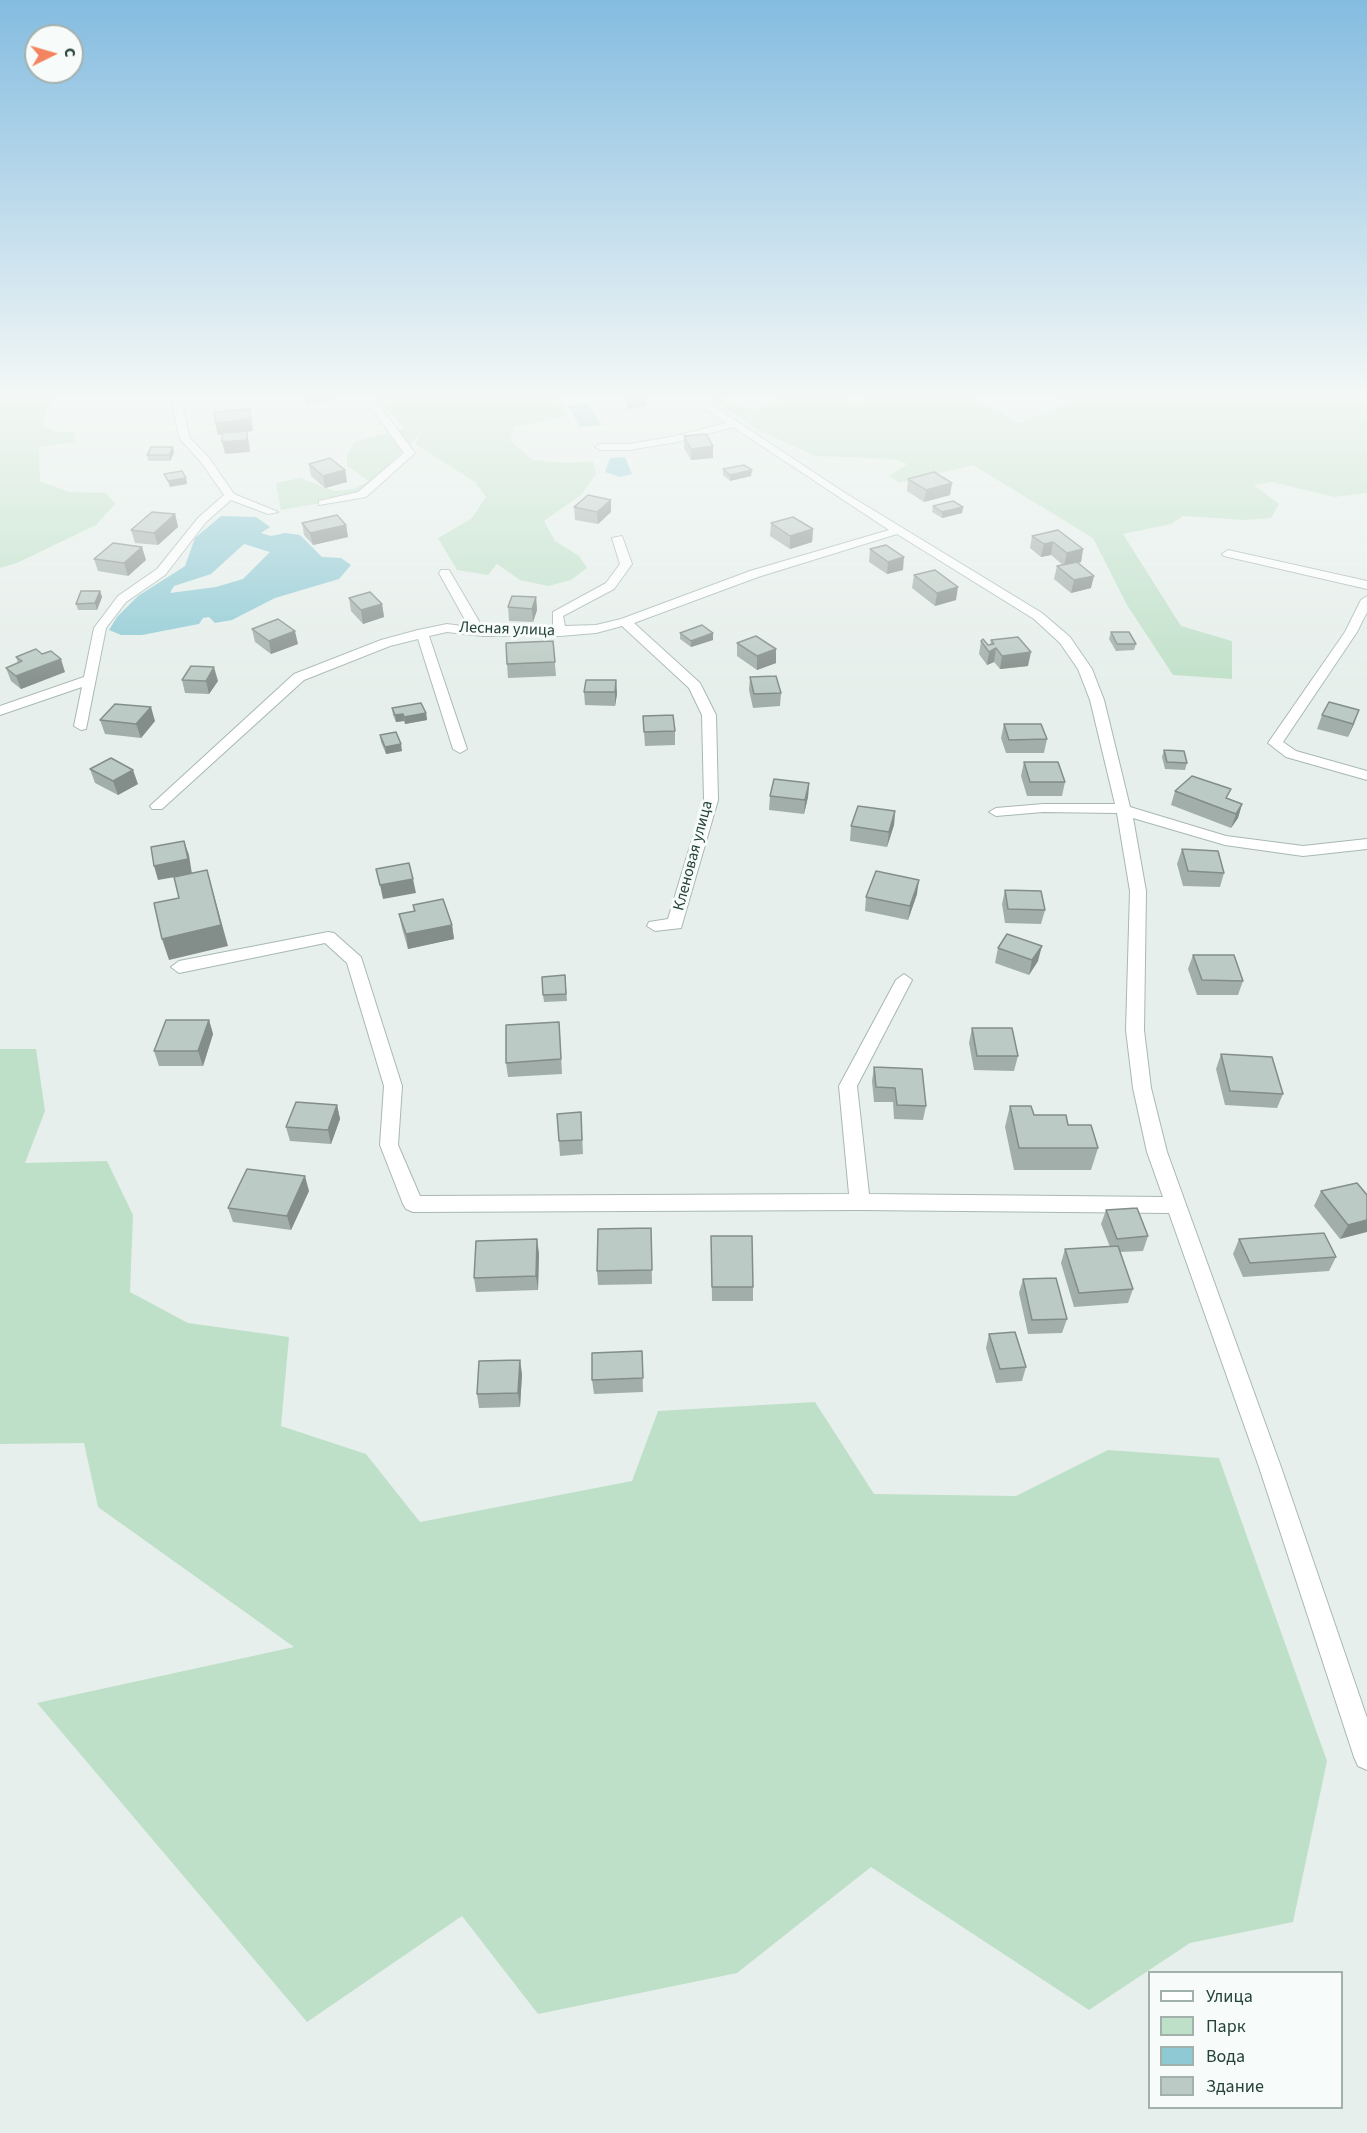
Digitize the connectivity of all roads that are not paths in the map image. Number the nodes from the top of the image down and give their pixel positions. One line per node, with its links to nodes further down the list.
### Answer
1 (230, 496): 17 (street)
2 (231, 497): 6 (street)
3 (354, 497): 5 (street)
4 (848, 497): 7 (street)
5 (323, 503)
6 (272, 512)
7 (900, 530): 13 (street, Лесная улица); 23 (street)
8 (618, 538): 15 (street)
9 (1228, 554): 11 (street)
10 (445, 573): 14 (street)
11 (1367, 585)
12 (1367, 600): 21 (street)
13 (625, 622): 15 (street, Лесная улица); 26 (street, Кленовая улица)
14 (477, 630): 15 (street, Лесная улица); 16 (street, Лесная улица)
15 (560, 632)
16 (422, 633): 20 (street); 22 (street, Лесная улица)
17 (92, 679): 18 (street); 19 (street)
18 (0, 711)
19 (81, 726)
20 (460, 748)
21 (1367, 776)
22 (157, 806)
23 (1124, 809): 24 (street); 25 (street); 30 (street)
24 (996, 812)
25 (1367, 844)
26 (655, 927)
27 (179, 967): 29 (street)
28 (904, 980): 29 (street)
29 (860, 1202): 30 (street)
30 (1175, 1205): 31 (street)
31 (1367, 1757)

